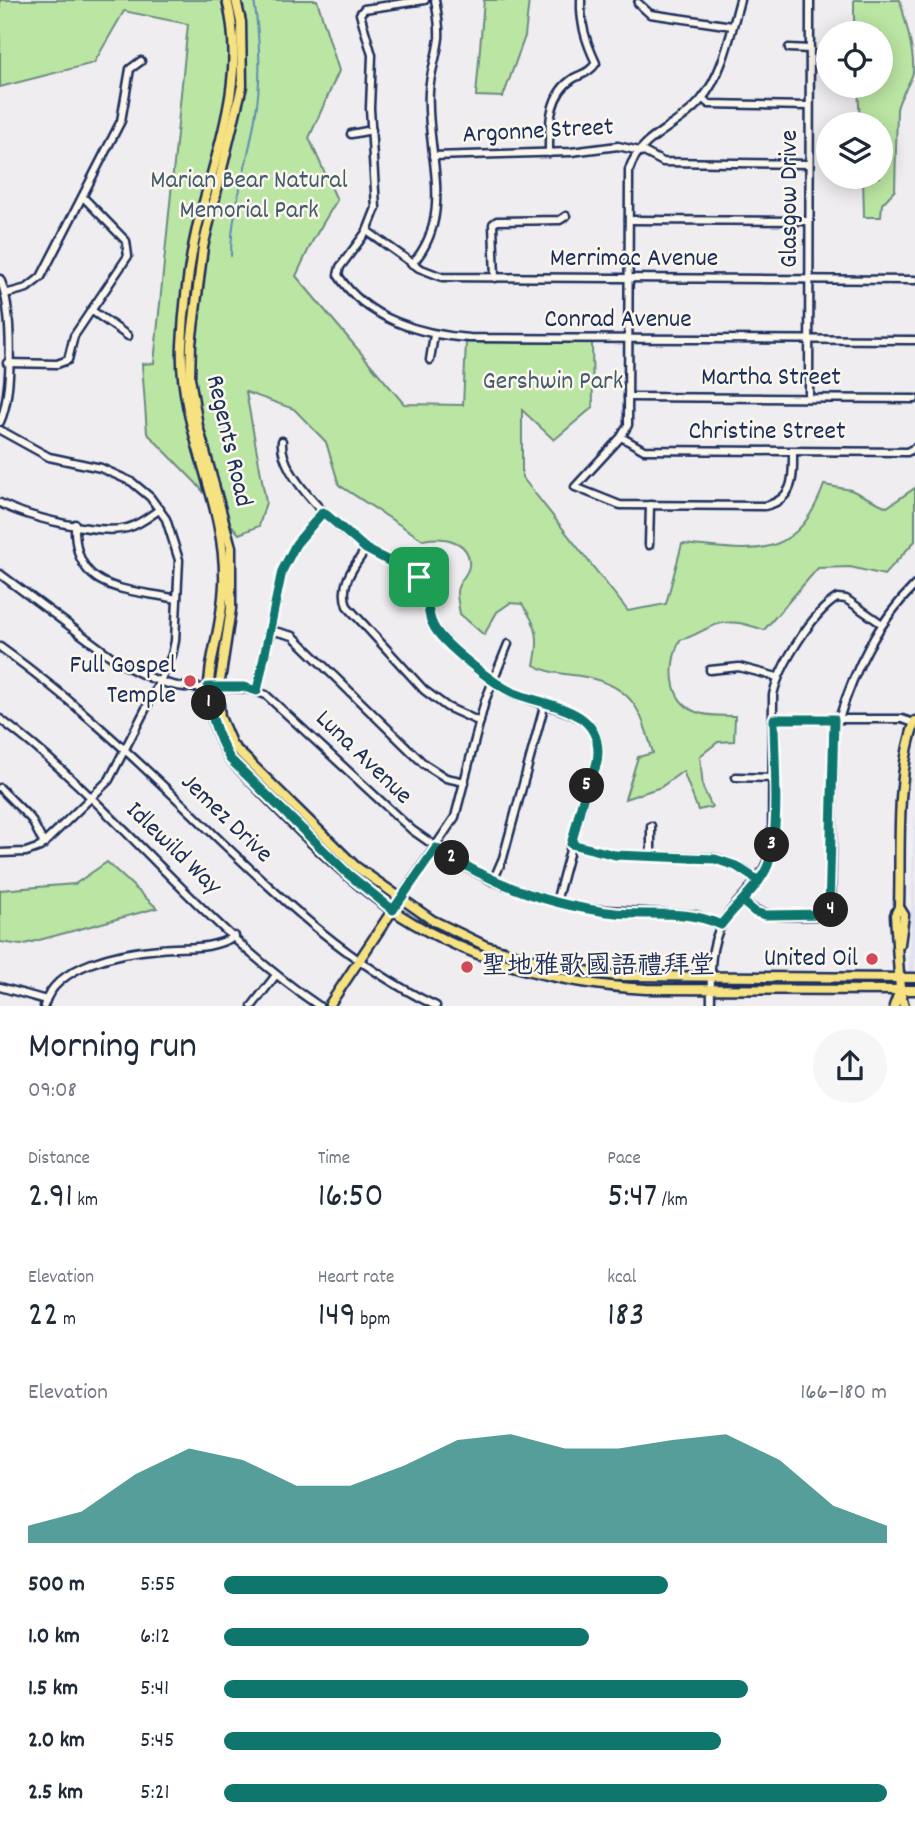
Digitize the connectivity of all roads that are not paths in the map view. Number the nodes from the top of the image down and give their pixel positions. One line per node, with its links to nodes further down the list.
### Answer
1 (227, 0): 69 (main road, Regents Road)
2 (236, 0): 70 (main road, Regents Road)
3 (425, 0): 15 (street)
4 (435, 0): 19 (street)
5 (581, 0): 18 (street)
6 (740, 0): 9 (street)
7 (810, 0): 11 (street, Glasgow Drive)
8 (638, 3): 9 (street)
9 (732, 26): 13 (street)
10 (789, 48): 11 (street)
11 (810, 49): 14 (street, Glasgow Drive)
12 (141, 61): 21 (street)
13 (703, 99): 14 (street); 17 (street)
14 (809, 106): 20 (street, Glasgow Drive)
15 (372, 130): 16 (street); 25 (street)
16 (351, 134)
17 (637, 151): 18 (street, Argonne Street); 20 (street, Argonne Street); 23 (street)
18 (549, 153): 19 (street, Argonne Street)
19 (433, 156): 26 (street)
20 (809, 164): 24 (street, Glasgow Drive)
21 (83, 197): 32 (street); 33 (street)
22 (566, 216): 27 (street)
23 (629, 220): 24 (street); 29 (street)
24 (809, 221): 30 (street, Glasgow Drive)
25 (367, 231): 26 (street, Merrimac Avenue); 34 (street, Conrad Avenue)
26 (412, 264): 27 (street, Merrimac Avenue)
27 (495, 278): 29 (street, Merrimac Avenue)
28 (0, 279): 32 (street)
29 (628, 279): 30 (street, Merrimac Avenue); 37 (street)
30 (809, 280): 31 (street, Merrimac Avenue); 38 (street, Glasgow Drive)
31 (915, 280)
32 (5, 294): 35 (street)
33 (92, 310): 36 (street); 41 (street)
34 (434, 335): 37 (street, Conrad Avenue); 40 (street)
35 (4, 336): 41 (street)
36 (128, 336)
37 (628, 339): 38 (street, Conrad Avenue); 42 (street)
38 (809, 340): 39 (street, Conrad Avenue); 43 (street, Glasgow Drive)
39 (915, 340)
40 (430, 360)
41 (7, 363): 45 (street)
42 (628, 397): 43 (street, Martha Street); 47 (street)
43 (809, 398): 44 (street, Martha Street)
44 (915, 399)
45 (0, 422)
46 (0, 430): 53 (street)
47 (621, 437): 50 (street, Christine Street); 52 (street)
48 (282, 441): 54 (street)
49 (915, 448): 50 (street, Christine Street)
50 (793, 452): 52 (street)
51 (0, 503): 55 (street)
52 (650, 505): 56 (street)
53 (160, 509): 55 (street); 60 (street)
54 (323, 512): 57 (street); 62 (street)
55 (75, 524): 60 (street)
56 (649, 545)
57 (366, 549): 68 (street); 76 (street)
58 (0, 574): 67 (street, Luna Avenue)
59 (915, 585): 61 (street)
60 (177, 599): 67 (street)
61 (882, 624): 66 (street); 75 (street)
62 (270, 629): 71 (street); 81 (street)
63 (508, 644): 68 (street)
64 (0, 647): 78 (street, Jemez Drive)
65 (710, 670): 66 (street)
66 (777, 677): 74 (street)
67 (160, 681): 69 (street, Luna Avenue); 78 (street)
68 (493, 681): 72 (street); 76 (street)
69 (208, 687): 70 (street, Luna Avenue); 95 (main road, Regents Road)
70 (218, 687): 71 (street, Luna Avenue); 92 (main road, Regents Road)
71 (257, 691): 87 (street, Luna Avenue)
72 (545, 703): 86 (street); 90 (street)
73 (0, 719): 83 (street, Idlewild Way)
74 (774, 719): 75 (street); 80 (street)
75 (836, 719): 77 (street); 93 (street)
76 (480, 722): 81 (street)
77 (915, 722): 101 (main road)
78 (127, 750): 83 (street); 98 (street, Jemez Drive)
79 (736, 777): 80 (street)
80 (774, 778): 91 (street)
81 (465, 782): 87 (street)
82 (0, 788): 85 (street)
83 (93, 798): 85 (street); 97 (street, Idlewild Way)
84 (651, 826): 89 (street)
85 (44, 844): 88 (street)
86 (571, 844): 89 (street); 94 (street)
87 (436, 848): 90 (street, Luna Avenue); 92 (street)
88 (0, 853)
89 (651, 856): 91 (street)
90 (493, 881): 94 (street, Luna Avenue)
91 (759, 881): 93 (street)
92 (399, 900): 95 (main road); 100 (main road, Regents Road)
93 (742, 901): 96 (street)
94 (556, 902): 96 (street, Luna Avenue)
95 (393, 910): 98 (main road); 104 (main road, Regents Road)
96 (721, 925): 100 (street)
97 (234, 936): 99 (street, Idlewild Way); 107 (street)
98 (358, 962): 108 (main road); 110 (street, Jemez Drive)
99 (276, 975): 108 (street, Idlewild Way); 109 (street)
100 (711, 978): 101 (main road, Regents Road); 104 (street)
101 (900, 978): 102 (main road, Regents Road); 105 (main road)
102 (915, 978)
103 (0, 987): 107 (street)
104 (711, 989): 105 (main road, Regents Road); 111 (street)
105 (900, 990): 106 (main road, Regents Road); 112 (main road); 113 (main road)
106 (915, 990)
107 (45, 1003)
108 (325, 1005)
109 (252, 1006)
110 (436, 1006)
111 (711, 1006)
112 (894, 1006)
113 (904, 1006)

